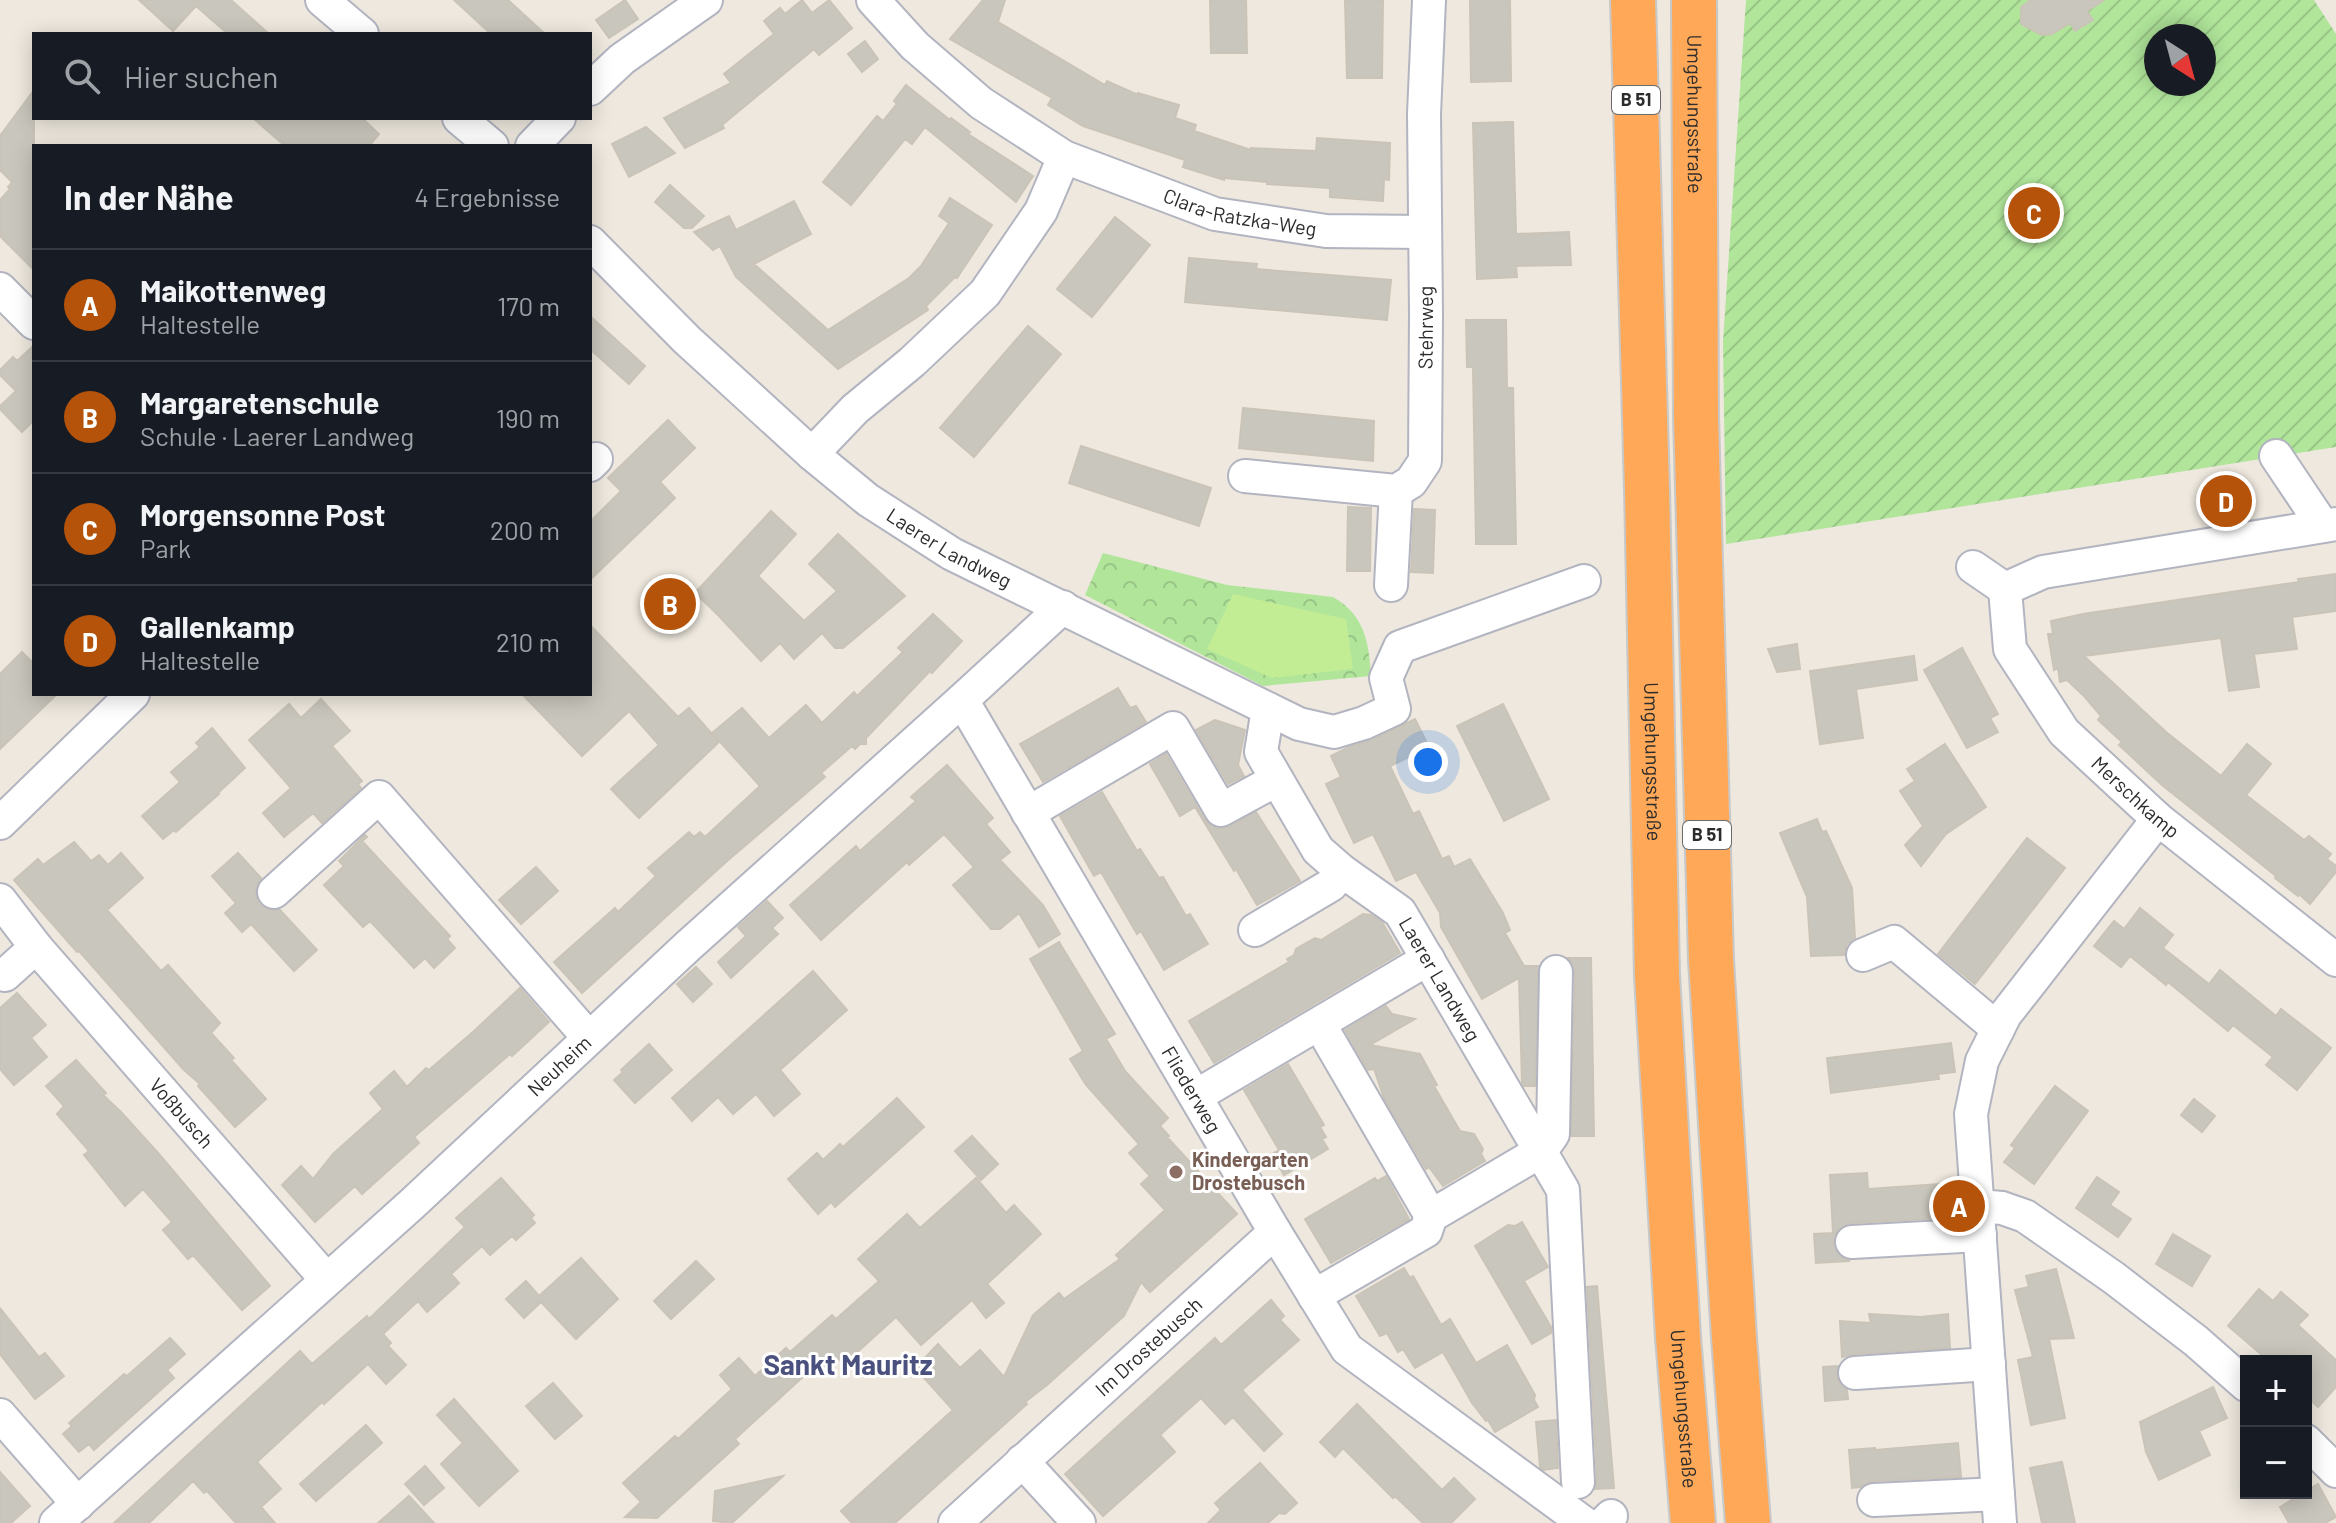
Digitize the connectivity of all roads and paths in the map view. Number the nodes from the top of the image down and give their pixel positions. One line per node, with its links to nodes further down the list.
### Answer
1 (322, 0): 7 (street)
2 (706, 0): 8 (street)
3 (873, 0): 13 (street, Clara-Ratzka-Weg)
4 (1429, 0): 14 (street, Stehrweg)
5 (1633, 0): 70 (highway, Umgehungsstraße / B 51)
6 (1694, 0): 71 (highway, Umgehungsstraße / B 51)
7 (360, 32)
8 (592, 87)
9 (461, 120): 11 (street)
10 (557, 120): 12 (street)
11 (490, 144)
12 (534, 144)
13 (1064, 157): 14 (street, Clara-Ratzka-Weg); 18 (street)
14 (1424, 232): 21 (street, Stehrweg)
15 (592, 244): 18 (street, Laerer Landweg)
16 (0, 289): 17 (street)
17 (32, 321)
18 (812, 454): 27 (street, Laerer Landweg)
19 (2276, 456): 22 (street)
20 (1245, 476): 21 (street)
21 (1396, 491): 25 (street)
22 (2329, 525): 26 (street)
23 (1973, 567): 26 (street)
24 (1584, 581): 30 (street, Laerer Landweg)
25 (1391, 585)
26 (2005, 589): 33 (street, Merschkamp)
27 (1063, 607): 29 (street, Neuheim); 30 (street, Laerer Landweg)
28 (131, 696): 34 (street)
29 (962, 700): 32 (street, Fliederweg); 47 (street, Neuheim)
30 (1268, 709): 31 (street, Laerer Landweg)
31 (1276, 780): 32 (street); 35 (street, Laerer Landweg)
32 (1028, 813): 48 (street, Fliederweg)
33 (2158, 819): 42 (street, Merschkamp); 46 (street)
34 (0, 823)
35 (1342, 871): 38 (street); 41 (street, Laerer Landweg)
36 (274, 892): 47 (street)
37 (0, 900): 39 (street, Voßbusch)
38 (1255, 930)
39 (36, 947): 44 (street); 54 (street, Voßbusch)
40 (1863, 955): 46 (street)
41 (1428, 959): 45 (street); 49 (street, Laerer Landweg)
42 (2336, 960)
43 (1556, 972): 49 (street)
44 (5, 975)
45 (1320, 1025): 48 (street); 50 (street)
46 (1998, 1029): 51 (street)
47 (589, 1038): 54 (street, Neuheim)
48 (1196, 1096): 52 (street, Fliederweg)
49 (1541, 1151): 50 (street); 63 (street, Laerer Landweg)
50 (1431, 1216): 55 (street)
51 (1979, 1221): 53 (street); 56 (street); 58 (street)
52 (1275, 1232): 55 (street, Fliederweg); 61 (street, Im Drostebusch)
53 (1852, 1242)
54 (326, 1279): 66 (street, Neuheim)
55 (1314, 1296): 67 (street, Fliederweg)
56 (1989, 1364): 57 (street); 65 (street)
57 (1855, 1373)
58 (2240, 1380)
59 (0, 1415): 66 (street)
60 (2312, 1447): 62 (street)
61 (1022, 1461): 68 (street, Im Drostebusch); 69 (street)
62 (2336, 1471)
63 (1578, 1482)
64 (1874, 1500): 65 (street)
65 (1999, 1509)
66 (67, 1513)
67 (1600, 1521)
68 (955, 1523)
69 (1079, 1523)
70 (1693, 1523)
71 (1748, 1523)

